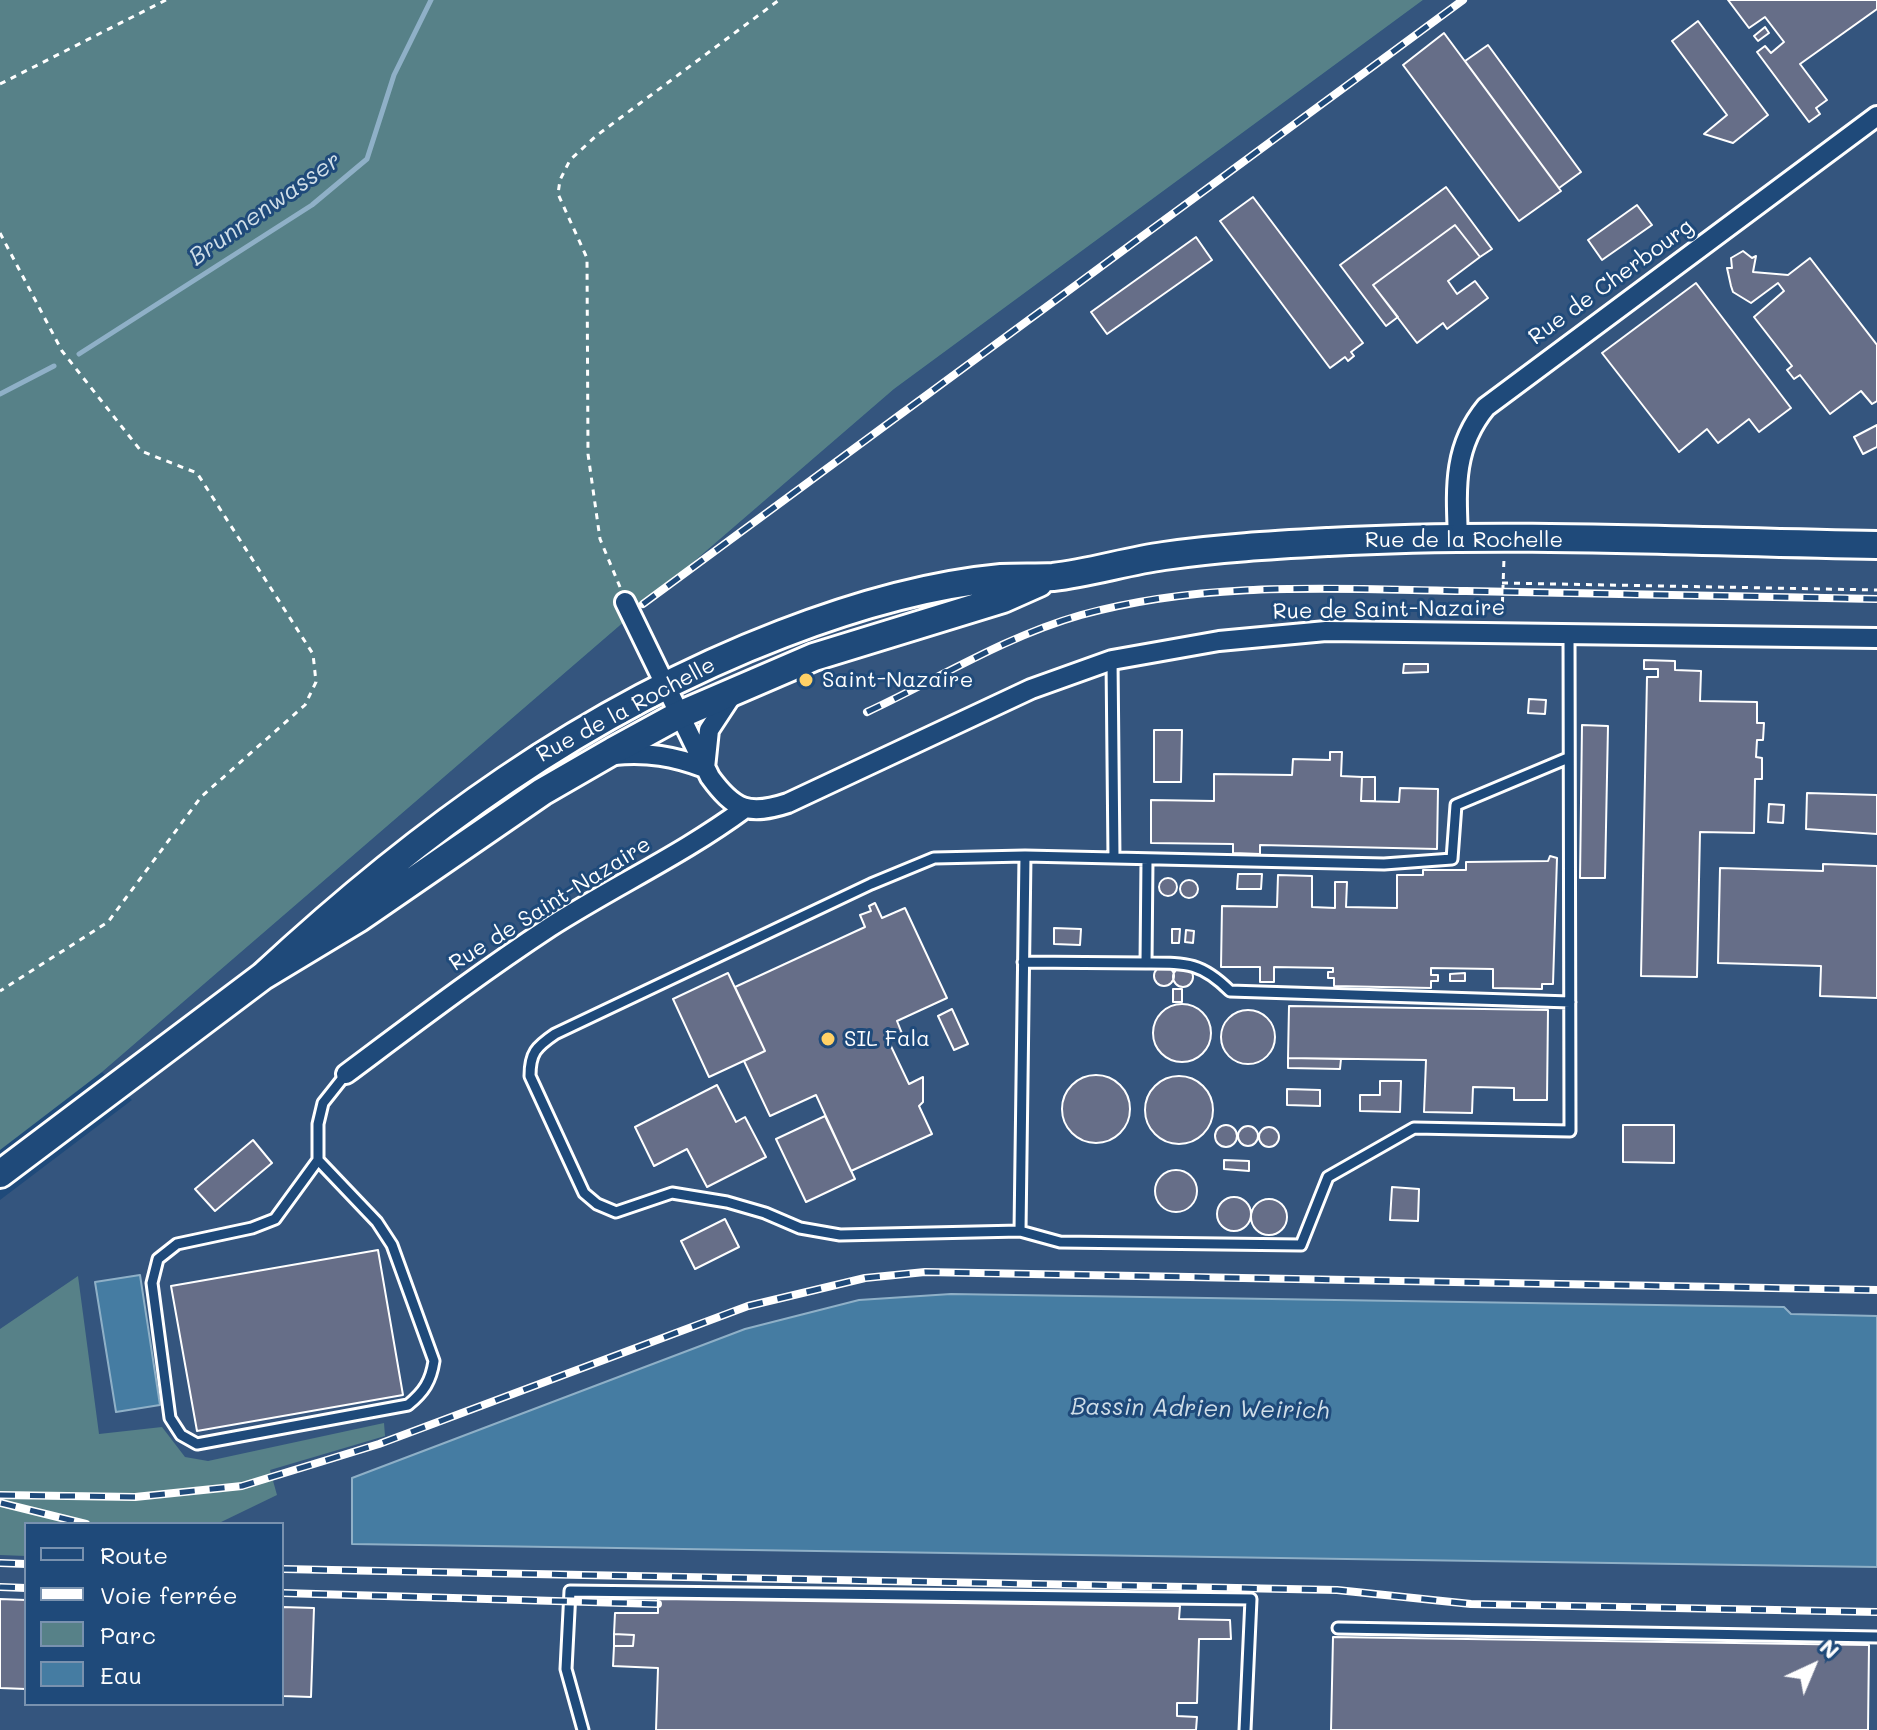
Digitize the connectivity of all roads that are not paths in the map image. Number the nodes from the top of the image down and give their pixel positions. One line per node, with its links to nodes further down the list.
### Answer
1 (1877, 116): 2 (street, Rue de Cherbourg)
2 (1458, 538): 3 (main road, Rue de la Rochelle); 4 (main road, Rue de la Rochelle)
3 (1877, 545)
4 (1054, 576): 9 (main road, Rue de la Rochelle); 10 (main road, Rue de la Rochelle)
5 (625, 602): 9 (street)
6 (1569, 632): 7 (street, Rue de Saint-Nazaire); 8 (street, Rue de Saint-Nazaire); 13 (lane)
7 (1877, 638)
8 (1112, 660): 15 (street, Rue de Saint-Nazaire); 17 (lane)
9 (664, 687): 11 (street); 21 (main road, Rue de la Rochelle)
10 (735, 690): 11 (main road, Rue de la Rochelle); 14 (street)
11 (677, 716): 12 (main road, Rue de la Rochelle); 14 (street)
12 (604, 756): 14 (street); 21 (main road, Rue de la Rochelle)
13 (1568, 758): 18 (lane); 22 (lane)
14 (705, 768): 15 (street)
15 (744, 809): 23 (street, Rue de Saint-Nazaire)
16 (1025, 856): 17 (lane); 19 (lane); 26 (lane)
17 (1114, 858): 18 (lane)
18 (1147, 860): 20 (lane)
19 (1023, 962): 20 (lane); 26 (lane)
20 (1146, 963): 22 (lane)
21 (263, 976): 25 (main road, Rue de la Rochelle)
22 (1570, 1002): 26 (lane)
23 (346, 1074): 24 (lane)
24 (318, 1160): 24 (lane)
25 (0, 1174)
26 (1020, 1231)
27 (1338, 1628): 28 (lane)
28 (1877, 1637)
29 (583, 1730): 30 (lane)
30 (1245, 1730)

